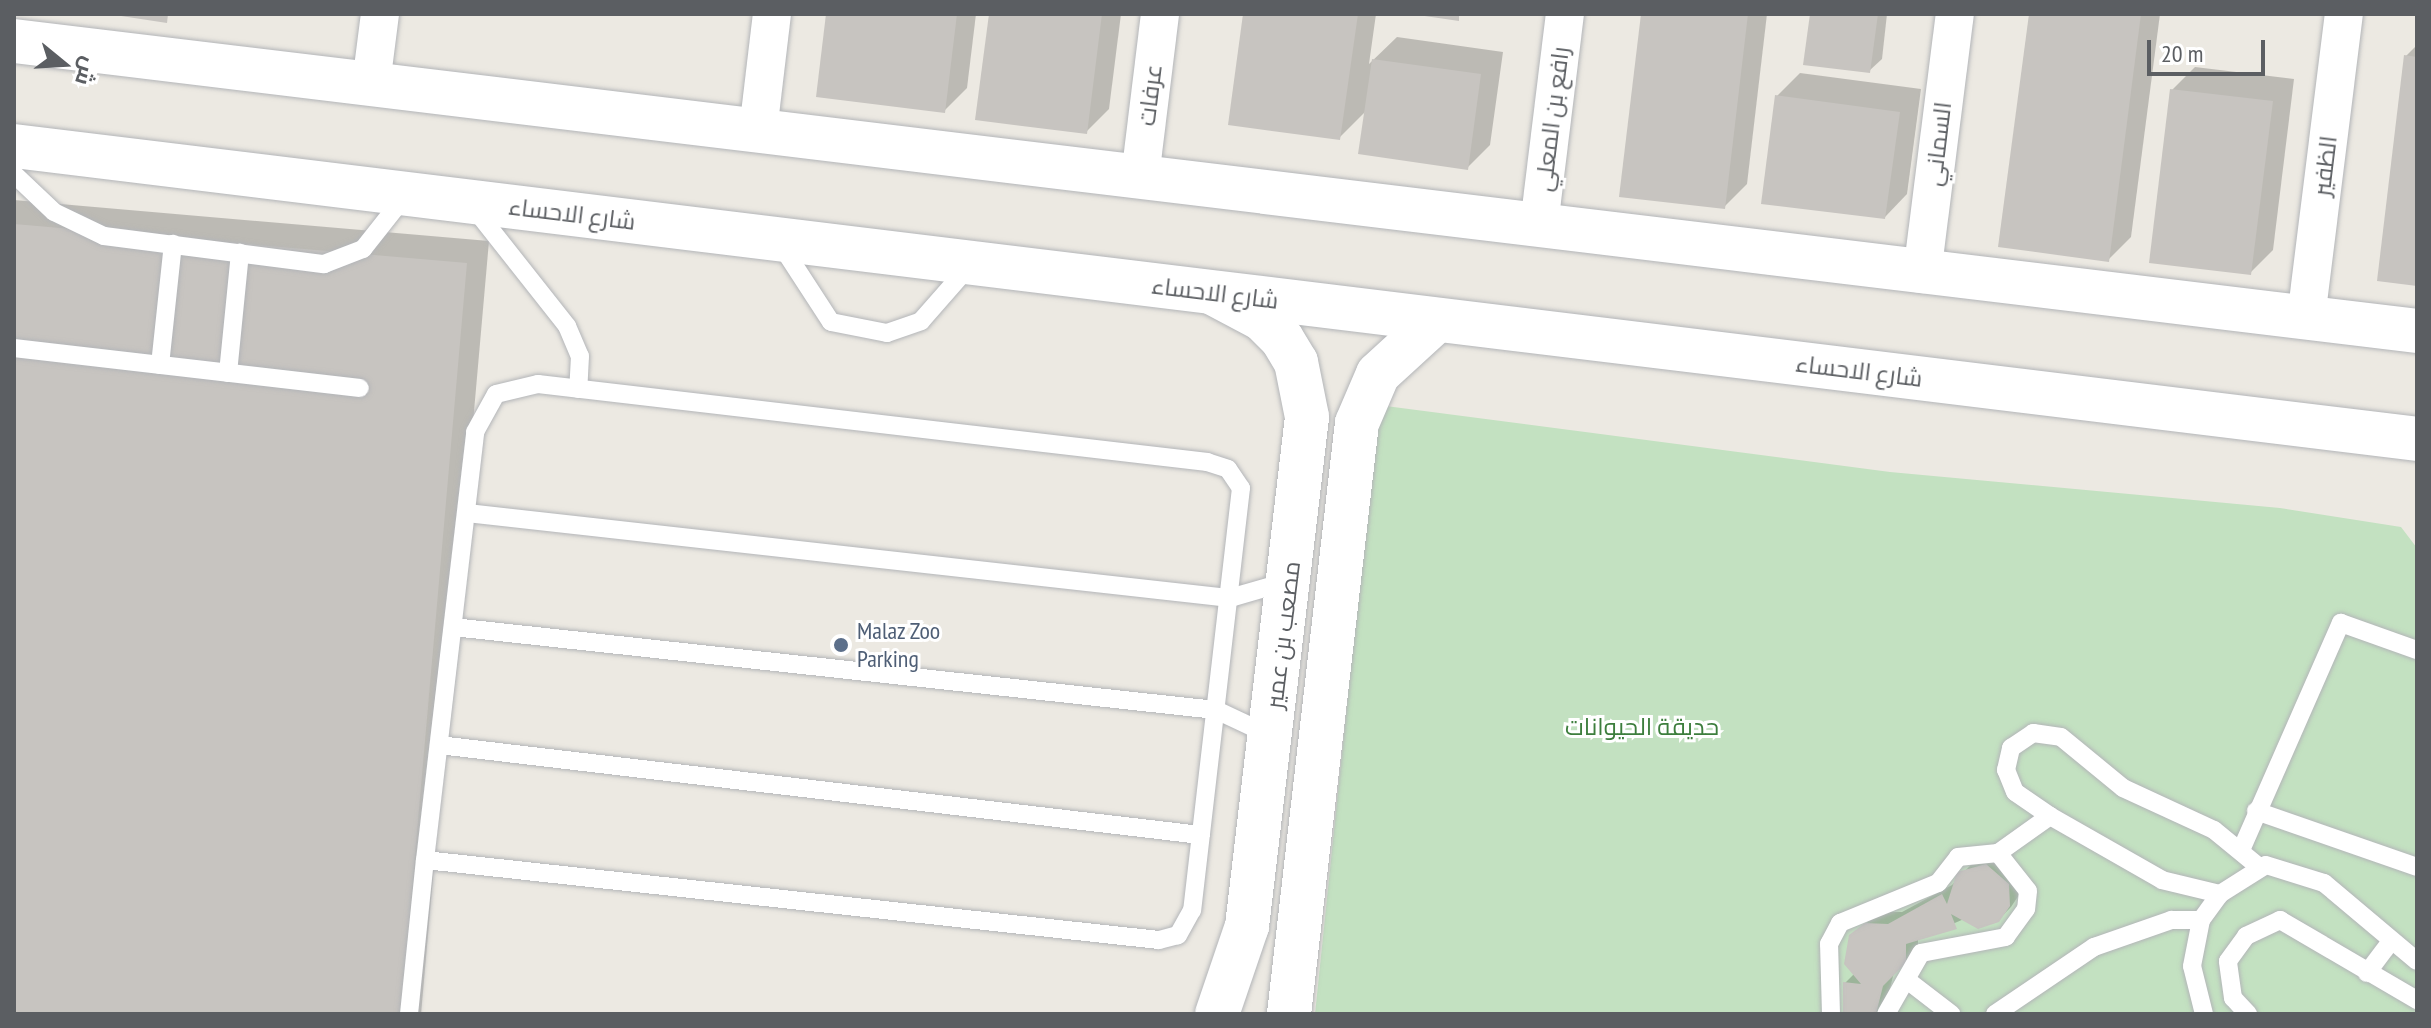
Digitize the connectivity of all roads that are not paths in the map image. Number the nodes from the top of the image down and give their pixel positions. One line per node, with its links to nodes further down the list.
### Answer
1 (380, 14): 8 (street)
2 (772, 14): 9 (street)
3 (1160, 14): 12 (street, عرفات)
4 (1565, 14): 15 (street, رافع بن المعلي)
5 (1955, 14): 20 (street, السماني)
6 (2344, 14): 22 (street, الظفير)
7 (14, 41): 8 (main road)
8 (371, 84): 9 (main road)
9 (758, 131): 12 (main road)
10 (14, 146): 13 (main road, شارع الاحساء)
11 (14, 174): 17 (lane)
12 (1140, 177): 15 (main road)
13 (406, 194): 14 (main road, شارع الاحساء); 18 (lane)
14 (468, 201): 16 (main road, شارع الاحساء); 29 (lane)
15 (1539, 225): 20 (main road)
16 (777, 239): 19 (main road, شارع الاحساء); 19 (lane)
17 (173, 244): 18 (lane); 26 (lane)
18 (240, 253): 27 (lane)
19 (973, 263): 21 (main road, شارع الاحساء)
20 (1922, 274): 22 (main road)
21 (1213, 293): 23 (main road, شارع الاحساء); 30 (main road, مصعب بن عمير)
22 (2306, 318): 24 (main road)
23 (1437, 320): 31 (main road, مصعب بن عمير); 32 (main road, شارع الاحساء)
24 (2417, 331)
25 (14, 348): 26 (lane)
26 (160, 365): 27 (lane)
27 (228, 373): 28 (lane)
28 (360, 388)
29 (578, 389): 33 (lane); 35 (lane)
30 (1307, 417): 31 (main road); 34 (main road, مصعب بن عمير)
31 (1357, 423): 58 (main road, مصعب بن عمير)
32 (2417, 439)
33 (467, 513): 35 (lane); 36 (lane)
34 (1290, 579): 35 (lane); 39 (main road, مصعب بن عمير)
35 (1230, 598): 38 (lane)
36 (453, 627): 38 (lane); 40 (lane)
37 (2417, 650): 41 (lane)
38 (1216, 710): 39 (lane); 43 (lane)
39 (1270, 737): 57 (main road, مصعب بن عمير)
40 (439, 745): 43 (lane); 46 (lane)
41 (2256, 811): 44 (lane); 48 (lane)
42 (2050, 816): 44 (lane); 45 (lane); 49 (lane)
43 (1201, 835): 46 (lane)
44 (2242, 848): 47 (lane)
45 (1998, 853): 54 (lane); 59 (lane)
46 (425, 860): 56 (lane)
47 (2259, 867): 49 (lane); 51 (lane)
48 (2417, 867)
49 (2220, 894): 50 (lane)
50 (2201, 920): 62 (lane); 63 (lane)
51 (2391, 941): 52 (lane); 53 (lane)
52 (2417, 961)
53 (2367, 973): 55 (lane); 64 (lane)
54 (1907, 980): 60 (lane); 61 (lane)
55 (2417, 1000)
56 (409, 1014)
57 (1217, 1014)
58 (1289, 1014)
59 (1831, 1014)
60 (1886, 1014)
61 (1951, 1014)
62 (1995, 1014)
63 (2204, 1014)
64 (2248, 1014)

